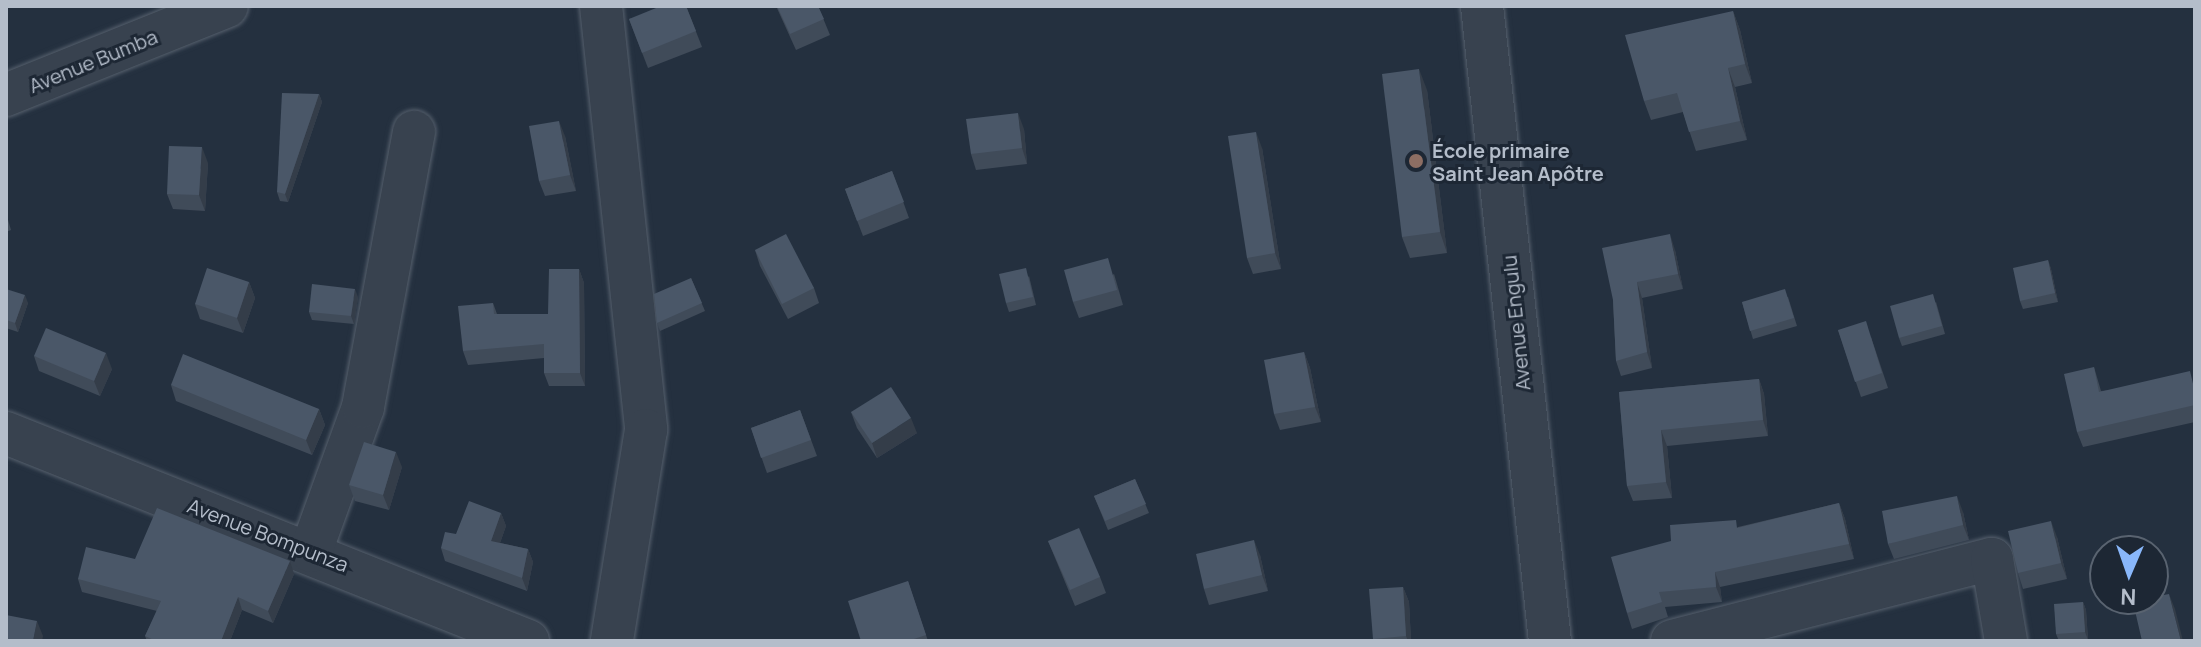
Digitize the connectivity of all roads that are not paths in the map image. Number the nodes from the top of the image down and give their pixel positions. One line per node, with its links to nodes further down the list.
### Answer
1 (601, 6): 9 (street)
2 (1482, 6): 10 (street, Avenue Engulu)
3 (226, 7): 4 (street, Avenue Bumba)
4 (6, 95)
5 (414, 132): 7 (street)
6 (6, 433): 7 (street, Avenue Bompunza)
7 (311, 551): 8 (street, Avenue Bompunza)
8 (528, 641)
9 (612, 641)
10 (1550, 641)
11 (1672, 641): 12 (street)
12 (2006, 641)

